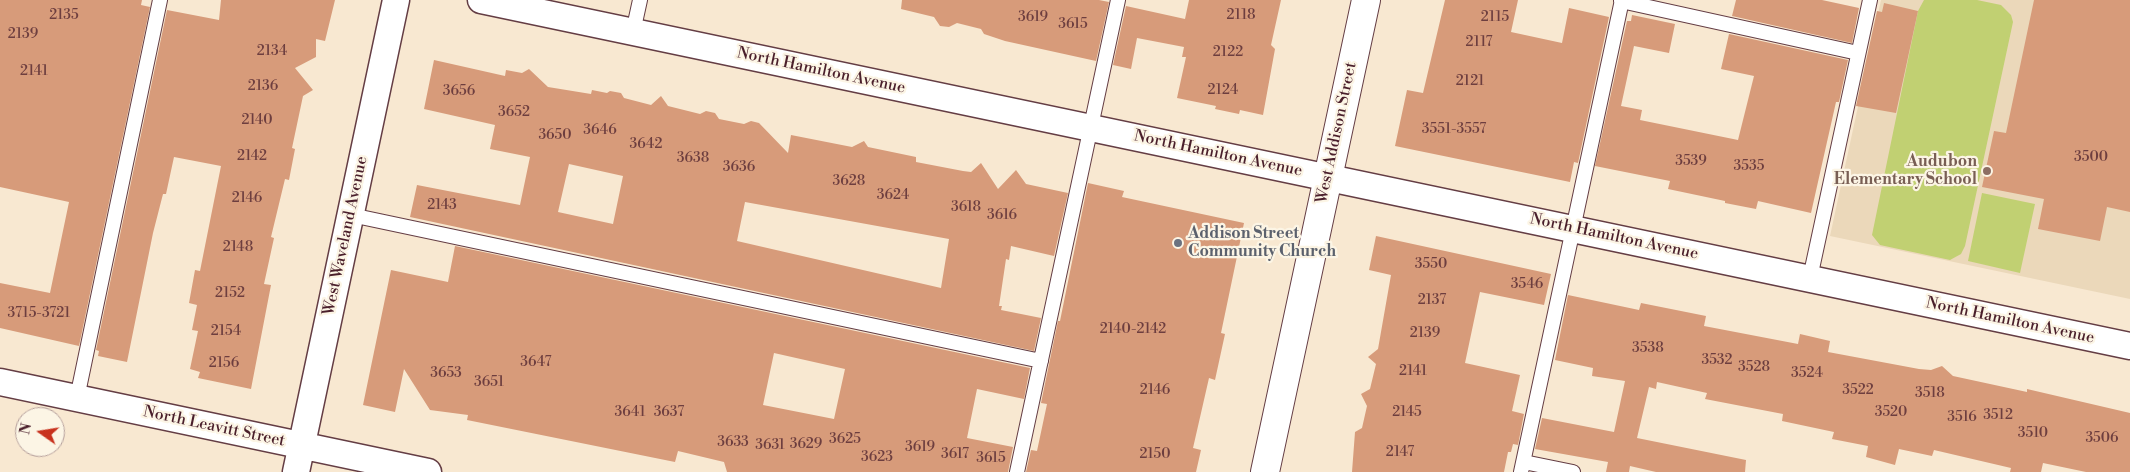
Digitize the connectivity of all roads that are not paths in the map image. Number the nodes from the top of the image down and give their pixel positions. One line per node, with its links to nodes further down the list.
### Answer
1 (160, 0): 19 (lane)
2 (396, 0): 13 (street, West Waveland Avenue)
3 (481, 0): 9 (street, North Hamilton Avenue)
4 (640, 0): 9 (lane)
5 (1118, 0): 11 (lane)
6 (1366, 0): 12 (street, West Addison Street)
7 (1870, 0): 10 (lane)
8 (1621, 1): 10 (lane); 14 (lane)
9 (633, 32): 11 (street, North Hamilton Avenue)
10 (1858, 53): 15 (lane)
11 (1091, 128): 12 (street, North Hamilton Avenue); 17 (lane)
12 (1328, 178): 14 (street, North Hamilton Avenue); 25 (street, West Addison Street)
13 (351, 215): 17 (lane); 20 (street, West Waveland Avenue)
14 (1573, 229): 15 (street, North Hamilton Avenue); 21 (lane)
15 (1810, 278): 16 (street, North Hamilton Avenue)
16 (2130, 346)
17 (1041, 361): 24 (lane)
18 (0, 382): 19 (street, North Leavitt Street)
19 (76, 398): 20 (street, North Leavitt Street)
20 (302, 446): 22 (street, West Waveland Avenue); 23 (street, North Leavitt Street)
21 (1523, 467): 26 (lane)
22 (296, 472)
23 (428, 472)
24 (1017, 472)
25 (1265, 472)
26 (1573, 472)

